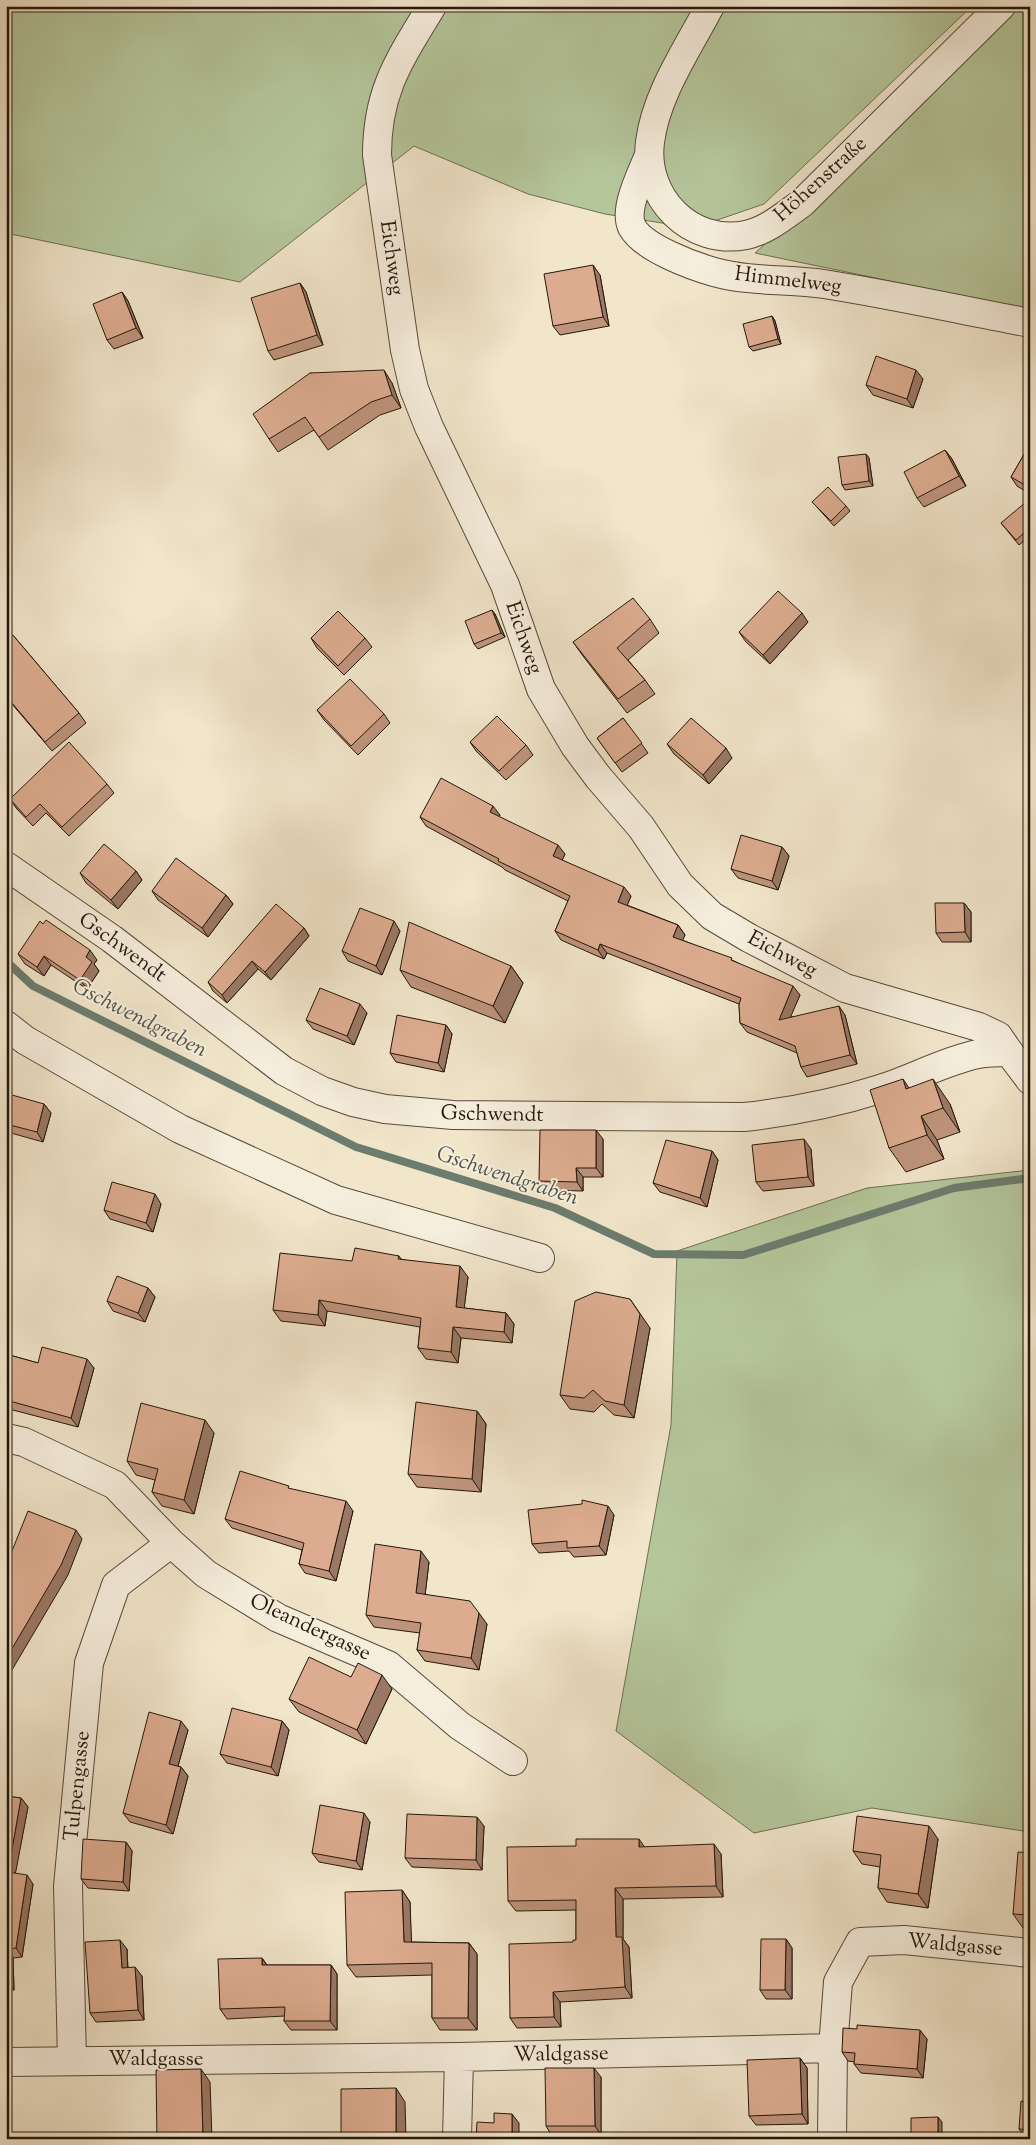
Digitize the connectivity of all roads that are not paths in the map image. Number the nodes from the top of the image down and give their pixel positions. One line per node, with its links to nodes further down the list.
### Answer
1 (432, 6): 8 (street, Eichweg)
2 (710, 6): 4 (street, Höhenstraße)
3 (1001, 6): 4 (street, Höhenstraße)
4 (649, 155): 5 (street, Himmelweg)
5 (1030, 324)
6 (6, 866): 8 (street, Gschwendt)
7 (6, 1025): 10 (street)
8 (1008, 1052): 9 (street)
9 (1030, 1080)
10 (540, 1258)
11 (6, 1438): 12 (street, Oleandergasse)
12 (171, 1543): 13 (street, Oleandergasse); 17 (street, Tulpengasse)
13 (513, 1761)
14 (1030, 1953): 15 (street, Waldgasse)
15 (833, 2048): 16 (street, Waldgasse); 20 (street)
16 (459, 2057): 17 (street, Waldgasse); 19 (street)
17 (72, 2060): 18 (street, Waldgasse)
18 (6, 2062)
19 (458, 2139)
20 (832, 2139)

